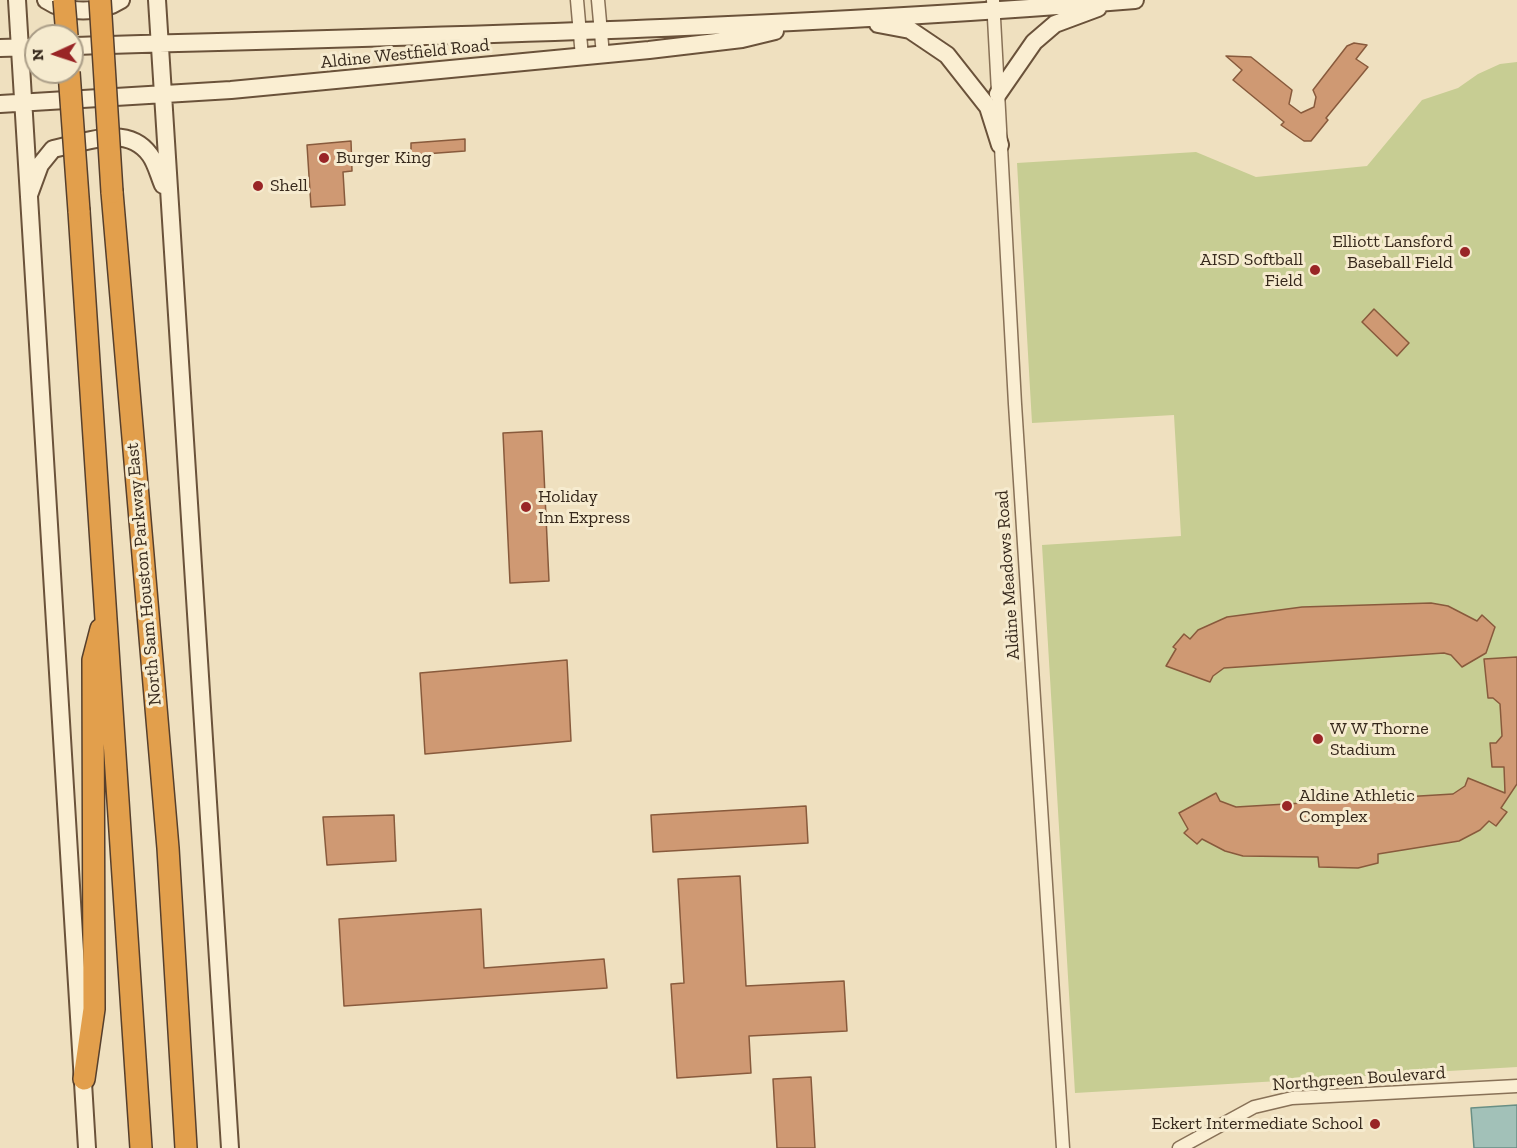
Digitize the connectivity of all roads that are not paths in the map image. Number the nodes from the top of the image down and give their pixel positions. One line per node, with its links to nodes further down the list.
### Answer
1 (16, 0): 19 (main road)
2 (46, 0): 5 (main road)
3 (64, 0): 14 (highway, bridge)
4 (100, 0): 37 (highway, North Sam Houston Parkway East, bridge)
5 (121, 0)
6 (157, 0): 17 (main road)
7 (577, 0): 15 (street)
8 (598, 0): 16 (street)
9 (1135, 0): 10 (main road, Aldine Westfield Road)
10 (1117, 2): 11 (main road, Aldine Westfield Road); 25 (main road)
11 (994, 5): 12 (main road, Aldine Westfield Road); 25 (street, Aldine Meadows Road)
12 (857, 20): 13 (main road, Aldine Westfield Road); 29 (main road)
13 (812, 22): 16 (main road, Aldine Westfield Road); 22 (main road, Aldine Westfield Road)
14 (66, 24)
15 (580, 31): 16 (main road, Aldine Westfield Road); 17 (main road, Aldine Westfield Road); 23 (street)
16 (601, 31): 22 (street)
17 (159, 43): 18 (main road, Aldine Westfield Road); 26 (main road)
18 (84, 46)
19 (18, 47): 20 (main road); 21 (main road); 27 (main road)
20 (24, 47)
21 (0, 48)
22 (603, 55): 23 (main road, Aldine Westfield Road)
23 (582, 57): 26 (main road, Aldine Westfield Road)
24 (70, 84): 32 (highway, North Sam Houston Parkway East, bridge)
25 (998, 94): 29 (street, Aldine Meadows Road)
26 (162, 95): 27 (main road, Aldine Westfield Road); 30 (main road)
27 (21, 102): 28 (main road, Aldine Westfield Road); 31 (main road)
28 (0, 104)
29 (1000, 145): 39 (street, Aldine Meadows Road)
30 (168, 197): 31 (main road); 38 (main road)
31 (27, 200): 33 (main road)
32 (106, 604): 33 (highway); 36 (highway, North Sam Houston Parkway East)
33 (84, 1079): 35 (main road)
34 (1517, 1086): 40 (street, Northgreen Boulevard)
35 (87, 1148)
36 (141, 1148)
37 (187, 1148)
38 (230, 1148)
39 (1063, 1148)
40 (1179, 1148)

